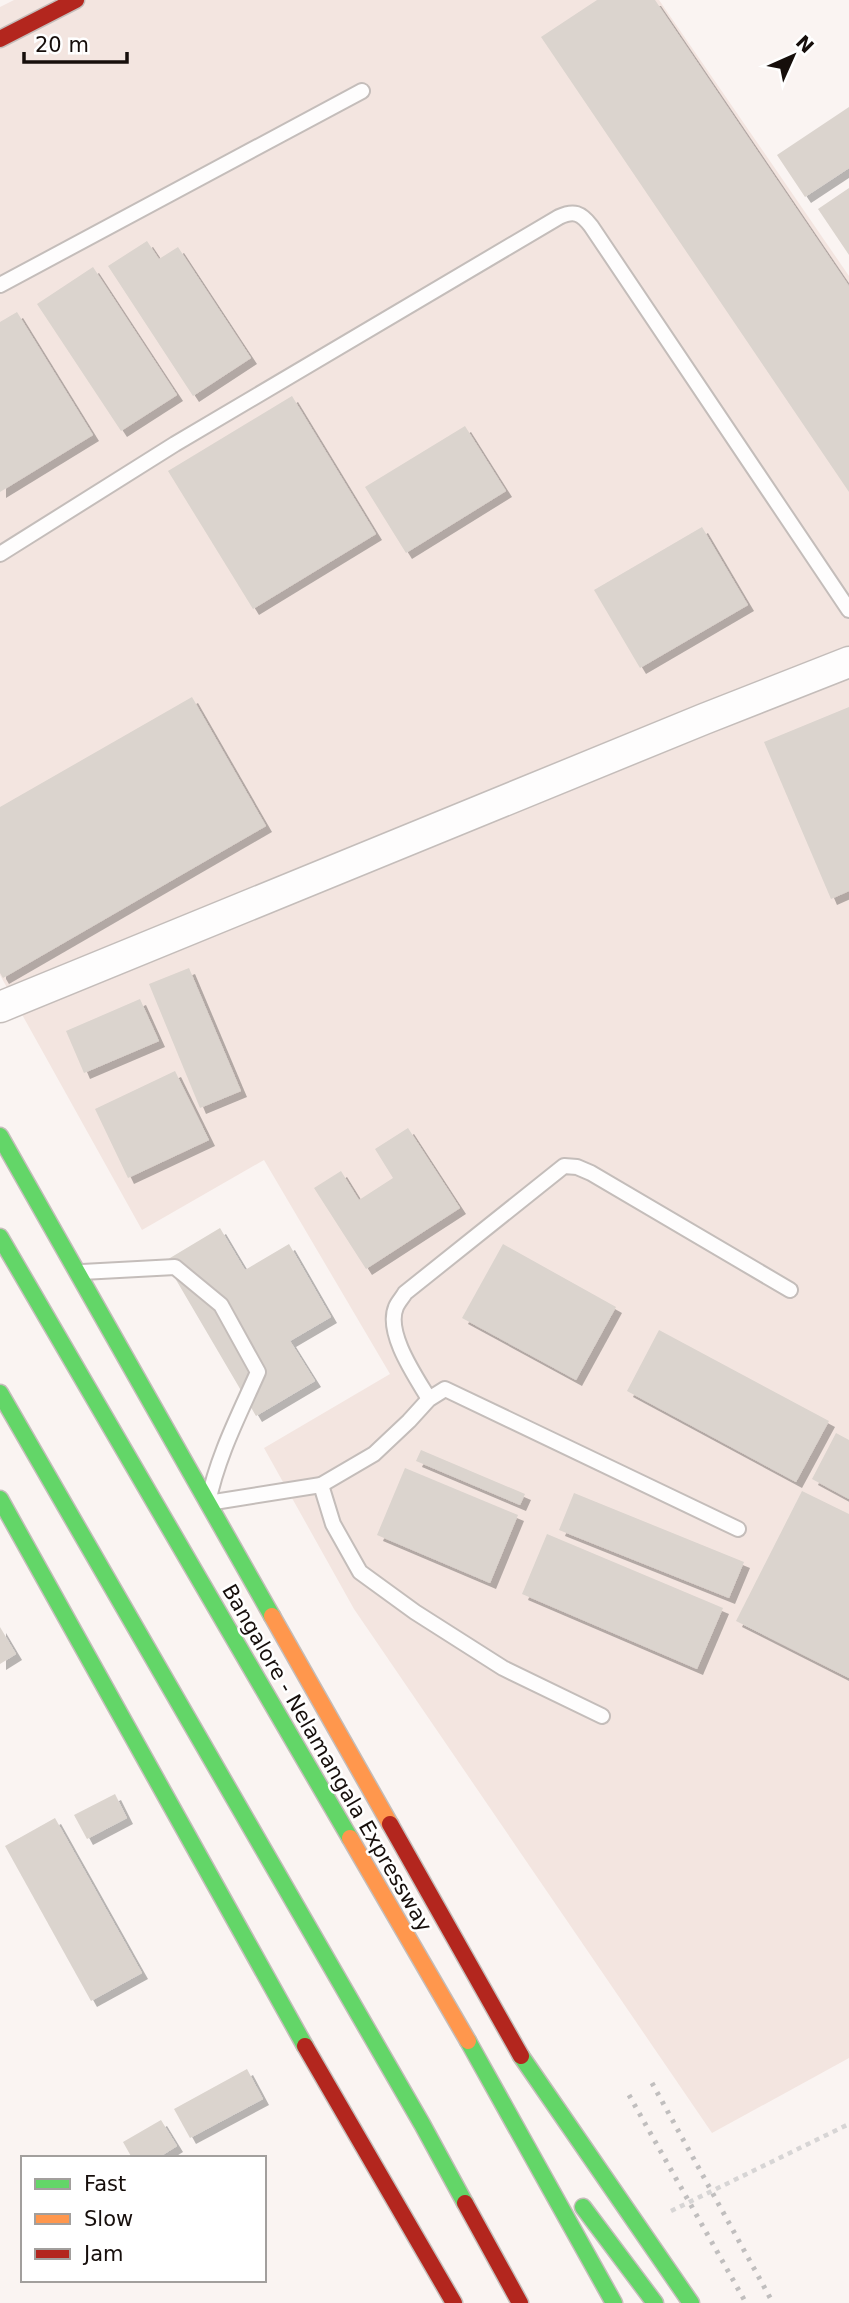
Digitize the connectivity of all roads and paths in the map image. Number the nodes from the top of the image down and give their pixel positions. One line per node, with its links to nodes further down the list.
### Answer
1 (76, 0): 2 (main road)
2 (42, 7): 3 (main road)
3 (0, 39)
4 (362, 91): 5 (lane)
5 (0, 285)
6 (0, 554): 7 (lane)
7 (849, 610)
8 (849, 662): 9 (street)
9 (0, 1007)
10 (0, 1136): 12 (main road)
11 (0, 1237): 21 (main road, Bangalore - Nelamangala Expressway)
12 (77, 1272): 18 (main road); 18 (lane)
13 (790, 1290): 15 (lane)
14 (0, 1393): 25 (main road)
15 (429, 1399): 16 (lane); 19 (lane)
16 (321, 1485): 18 (lane); 20 (lane)
17 (0, 1499): 24 (main road)
18 (208, 1503): 23 (main road)
19 (738, 1529)
20 (602, 1716)
21 (497, 2090): 26 (main road, Bangalore - Nelamangala Expressway); 27 (main road)
22 (849, 2124): 23 (path)
23 (639, 2227): 28 (main road)
24 (454, 2303)
25 (520, 2303)
26 (614, 2303)
27 (655, 2303)
28 (691, 2303)

